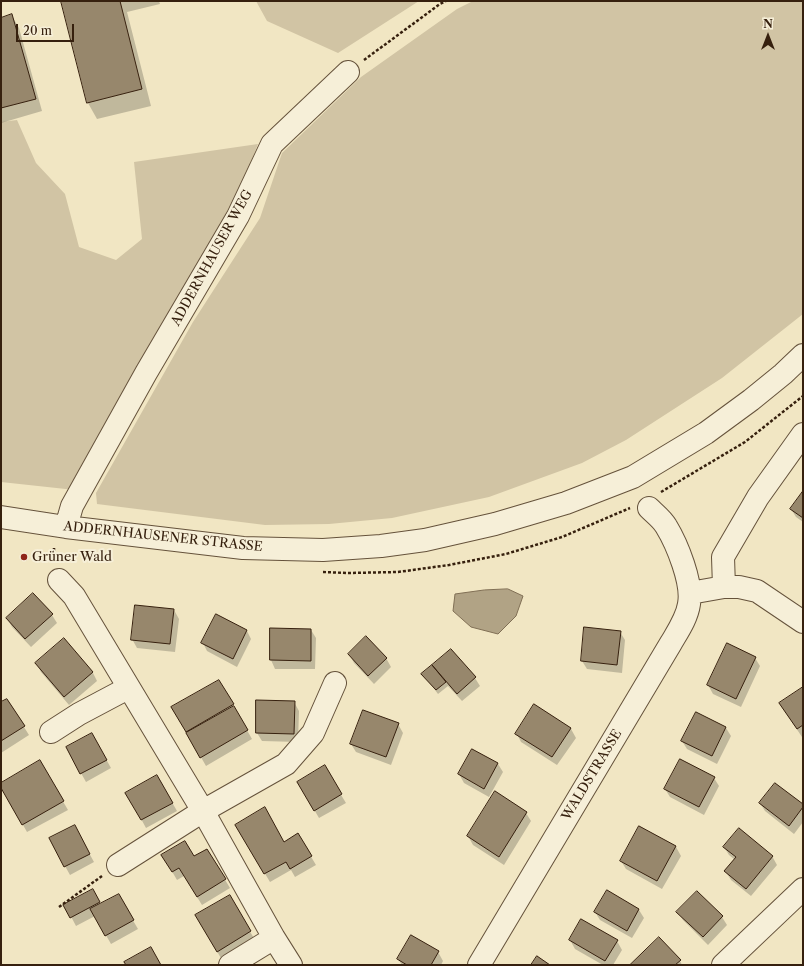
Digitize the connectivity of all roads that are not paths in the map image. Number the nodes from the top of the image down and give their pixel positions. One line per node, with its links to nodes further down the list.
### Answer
1 (348, 72): 6 (street, ADDERNHAUSER WEG)
2 (803, 355): 4 (street, ADDERNHAUSENER STRASSE)
3 (803, 434): 9 (street)
4 (632, 477): 6 (street, ADDERNHAUSENER STRASSE); 8 (street, WALDSTRASSE)
5 (1, 517): 6 (street, ADDERNHAUSENER STRASSE)
6 (66, 527)
7 (59, 580): 12 (street)
8 (689, 587): 9 (street); 20 (street, WALDSTRASSE)
9 (724, 587): 10 (street)
10 (803, 622)
11 (335, 683): 14 (street)
12 (128, 688): 13 (street); 14 (street)
13 (51, 732)
14 (203, 811): 15 (street); 17 (street)
15 (118, 865)
16 (803, 888): 21 (street)
17 (274, 938): 18 (street); 19 (street)
18 (230, 965)
19 (291, 965)
20 (479, 965)
21 (723, 965)

